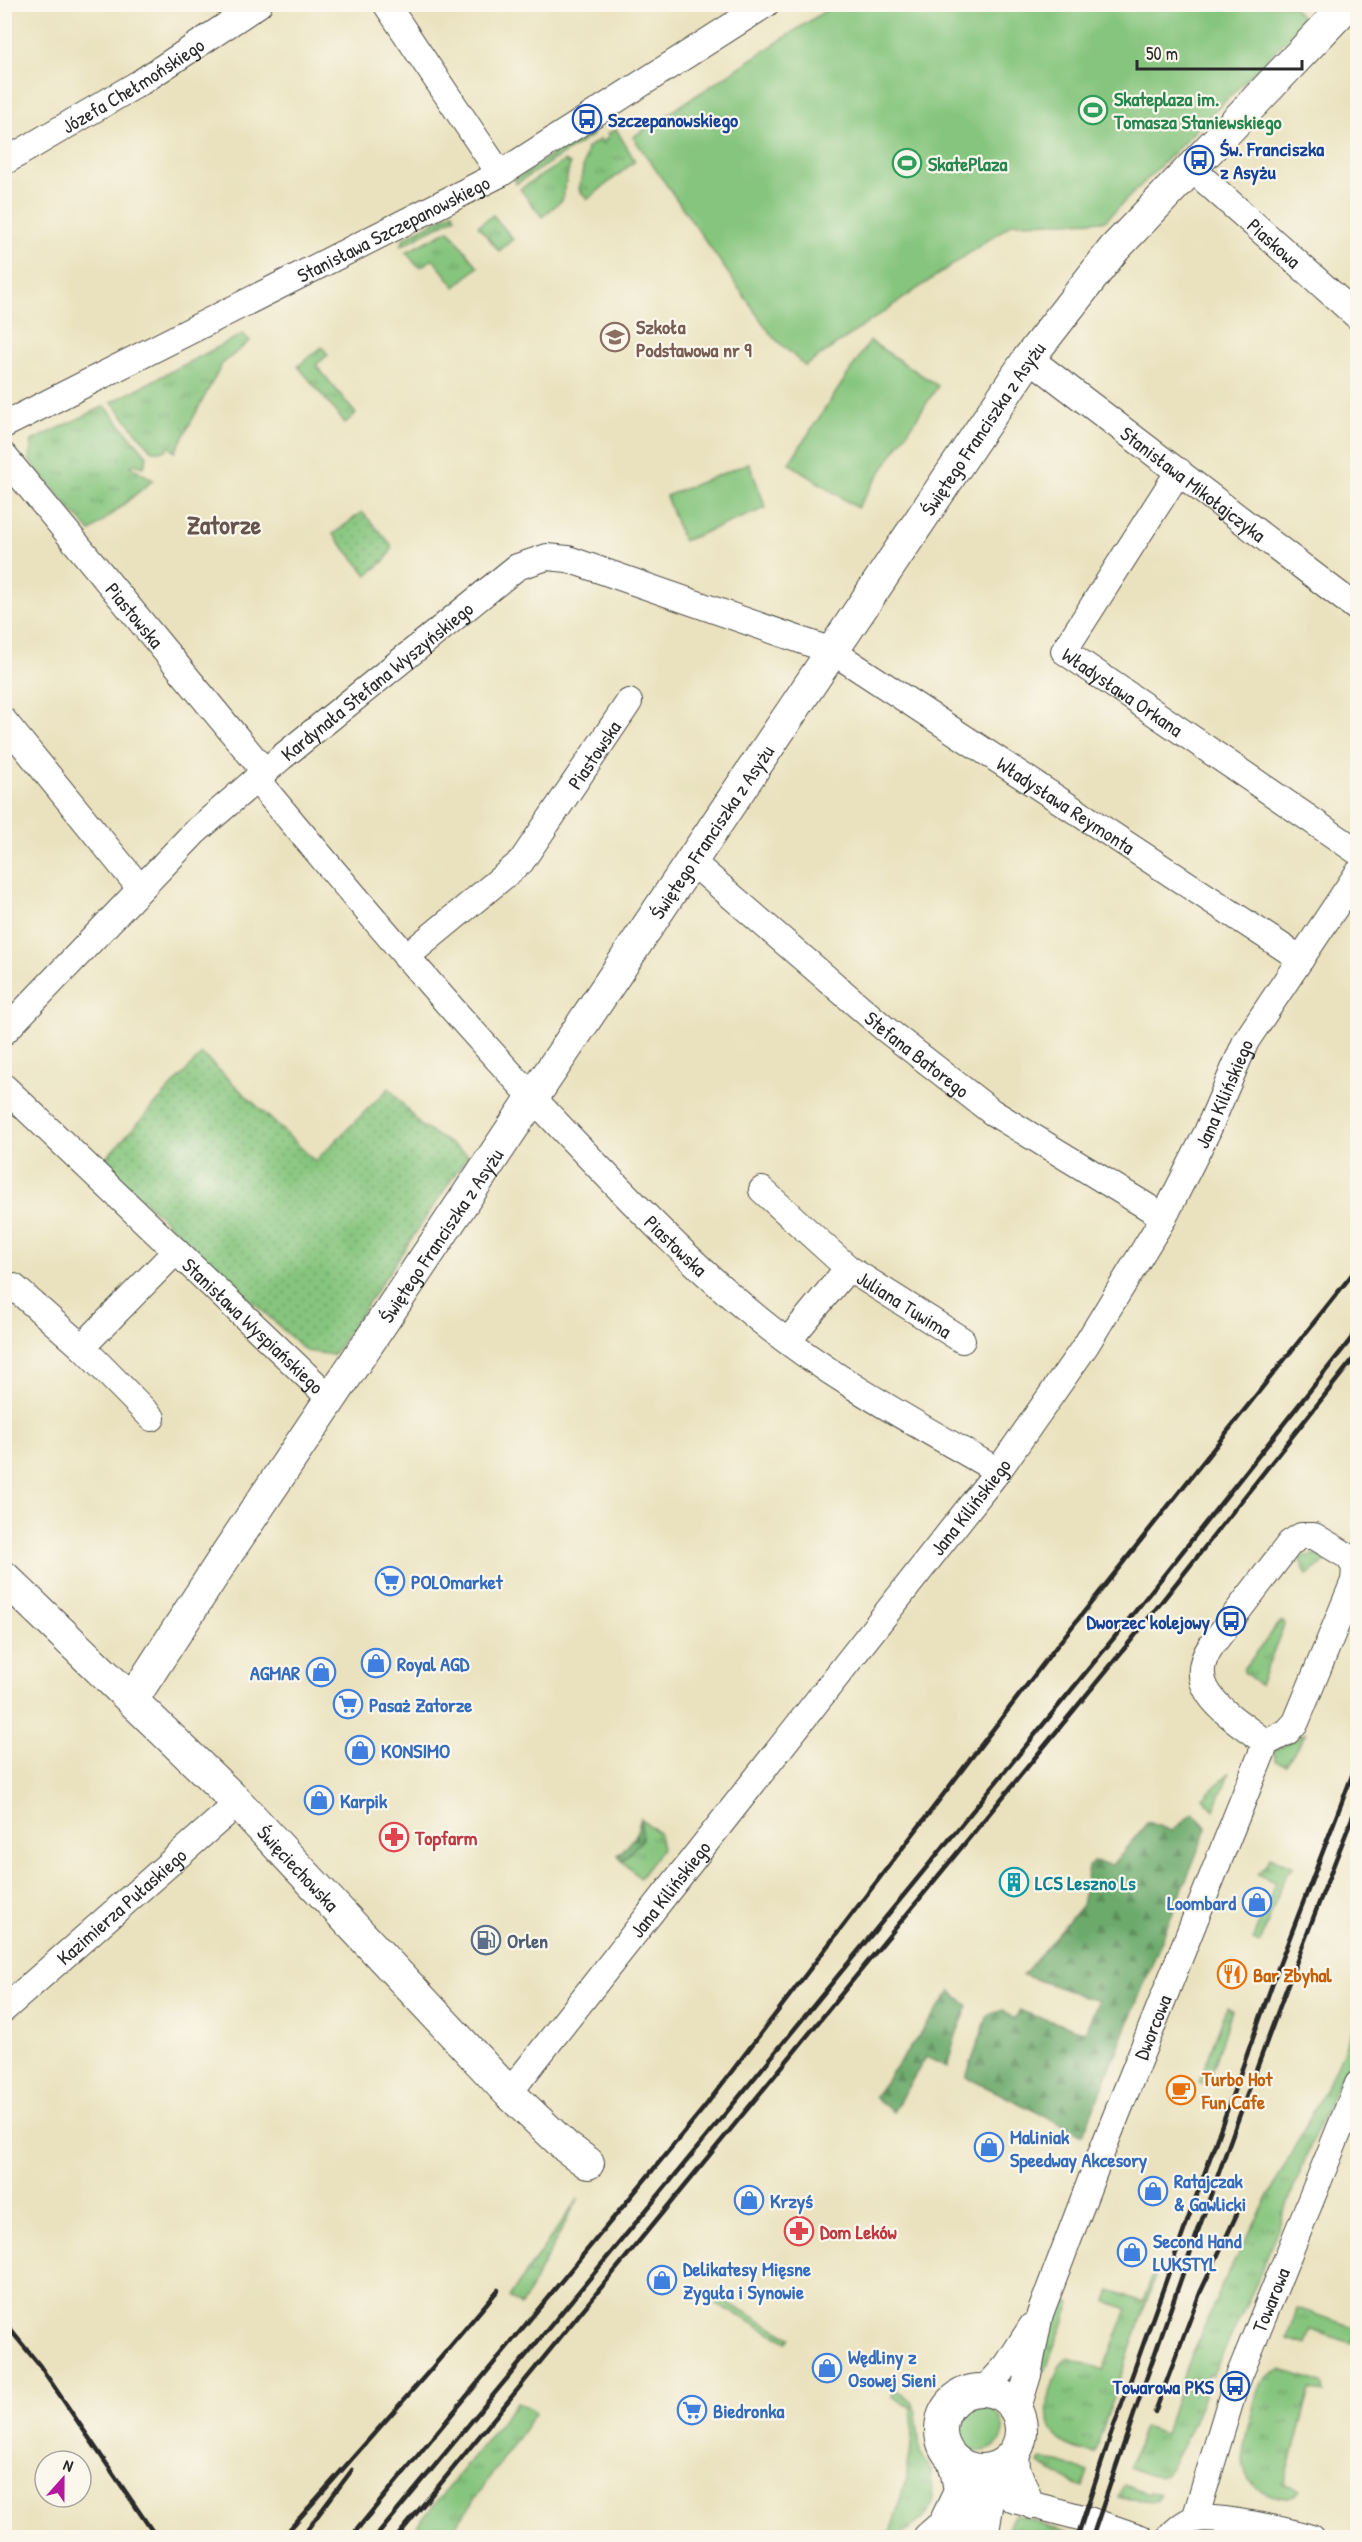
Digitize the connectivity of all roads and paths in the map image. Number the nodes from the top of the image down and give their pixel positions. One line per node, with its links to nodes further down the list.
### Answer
1 (259, 4): 5 (street, Józefa Chełmońskiego)
2 (386, 4): 7 (street)
3 (766, 4): 7 (street, Stanisława Szczepanowskiego)
4 (1349, 8): 6 (street, Świętego Franciszka z Asyżu)
5 (4, 162)
6 (1191, 168): 8 (street, Piaskowa); 9 (street, Świętego Franciszka z Asyżu)
7 (500, 174): 10 (street, Stanisława Szczepanowskiego)
8 (1358, 318)
9 (1029, 358): 12 (street, Stanisława Mikołajczyka); 14 (street, Świętego Franciszka z Asyżu)
10 (4, 425)
11 (4, 456): 17 (street, Piastowska)
12 (1179, 471): 13 (street, Stanisława Mikołajczyka); 18 (street, Władysława Orkana)
13 (1358, 609)
14 (832, 651): 17 (street, Kardynała Stefana Wyszyńskiego); 19 (street, Świętego Franciszka z Asyżu); 23 (street, Władysława Reymonta)
15 (629, 702): 22 (street, Piastowska)
16 (4, 721): 21 (street)
17 (261, 775): 21 (street, Kardynała Stefana Wyszyńskiego); 22 (street, Piastowska)
18 (1358, 852)
19 (692, 862): 26 (street, Świętego Franciszka z Asyżu); 28 (street, Stefana Batorego)
20 (1358, 873): 23 (street, Jana Kilińskiego)
21 (140, 888): 24 (street, Kardynała Stefana Wyszyńskiego)
22 (406, 957): 26 (street, Piastowska)
23 (1301, 959): 28 (street, Jana Kilińskiego)
24 (4, 1032)
25 (4, 1087): 29 (street, Stanisława Wyspiańskiego)
26 (533, 1098): 33 (street, Piastowska); 35 (street, Świętego Franciszka z Asyżu)
27 (762, 1190): 30 (street, Juliana Tuwima)
28 (1164, 1217): 37 (street, Jana Kilińskiego)
29 (176, 1251): 34 (street, Stanisława Wyspiańskiego); 35 (street, Stanisława Wyspiańskiego)
30 (848, 1268): 32 (street, Juliana Tuwima); 33 (street, Juliana Tuwima)
31 (14, 1287): 34 (street)
32 (962, 1340)
33 (788, 1341): 37 (street, Piastowska)
34 (82, 1347): 36 (street)
35 (331, 1399): 39 (street, Świętego Franciszka z Asyżu)
36 (152, 1418)
37 (998, 1471): 44 (street, Jana Kilińskiego)
38 (4, 1577): 39 (street, Święciechowska)
39 (132, 1700): 41 (street, Święciechowska)
40 (1266, 1743): 40 (street); 46 (street, Dworcowa)
41 (238, 1803): 42 (street, Kazimierza Pułaskiego); 44 (street, Święciechowska)
42 (4, 2009)
43 (1358, 2084): 52 (street, Towarowa)
44 (509, 2093): 45 (street, Święciechowska)
45 (588, 2163)
46 (1040, 2314): 47 (street, Dworcowa); 48 (street, Dworcowa)
47 (984, 2390): 48 (street); 49 (street)
48 (1017, 2411): 50 (street)
49 (953, 2459): 50 (street); 51 (street)
50 (1004, 2460): 55 (street); 56 (street)
51 (959, 2493): 53 (street); 54 (street)
52 (1195, 2519): 57 (street); 58 (street)
53 (929, 2538)
54 (958, 2538)
55 (982, 2538)
56 (1141, 2538)
57 (1169, 2538)
58 (1311, 2538)

